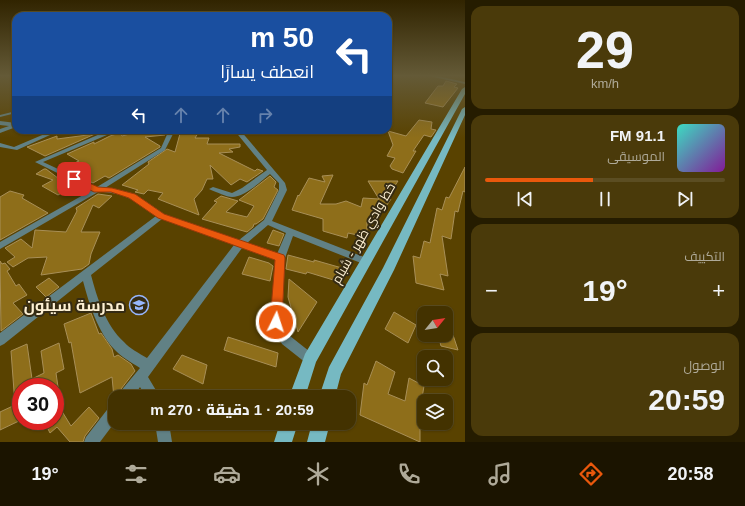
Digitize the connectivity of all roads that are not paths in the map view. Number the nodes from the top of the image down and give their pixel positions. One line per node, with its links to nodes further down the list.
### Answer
1 (461, 97): 24 (main road, خط وادي ظهر - شبام)
2 (465, 109): 32 (main road)
3 (12, 113): 4 (street)
4 (0, 116)
5 (0, 123): 6 (street)
6 (12, 124)
7 (12, 126): 8 (street)
8 (0, 131)
9 (49, 134): 14 (street)
10 (103, 134): 17 (street)
11 (170, 134): 17 (street)
12 (238, 134): 13 (street)
13 (243, 136): 15 (street)
14 (0, 145)
15 (271, 170): 16 (street); 19 (street)
16 (213, 189)
17 (97, 190): 18 (street); 22 (street)
18 (161, 216): 21 (street); 25 (street)
19 (267, 222): 20 (street); 21 (street)
20 (291, 231): 23 (street); 24 (street)
21 (241, 243): 23 (street); 28 (street)
22 (0, 246)
23 (280, 258): 27 (street)
24 (366, 261): 27 (main road, خط وادي ظهر - شبام)
25 (86, 274): 26 (street); 28 (street)
26 (0, 340)
27 (310, 359): 31 (main road, خط وادي ظهر - شبام)
28 (145, 372): 29 (street); 30 (street)
29 (131, 390)
30 (151, 390)
31 (299, 390)
32 (329, 390)
33 (108, 420): 37 (street)
34 (164, 430): 38 (street)
35 (287, 430): 39 (main road)
36 (319, 430): 40 (main road)
37 (91, 442)
38 (164, 442)
39 (283, 442)
40 (316, 442)

